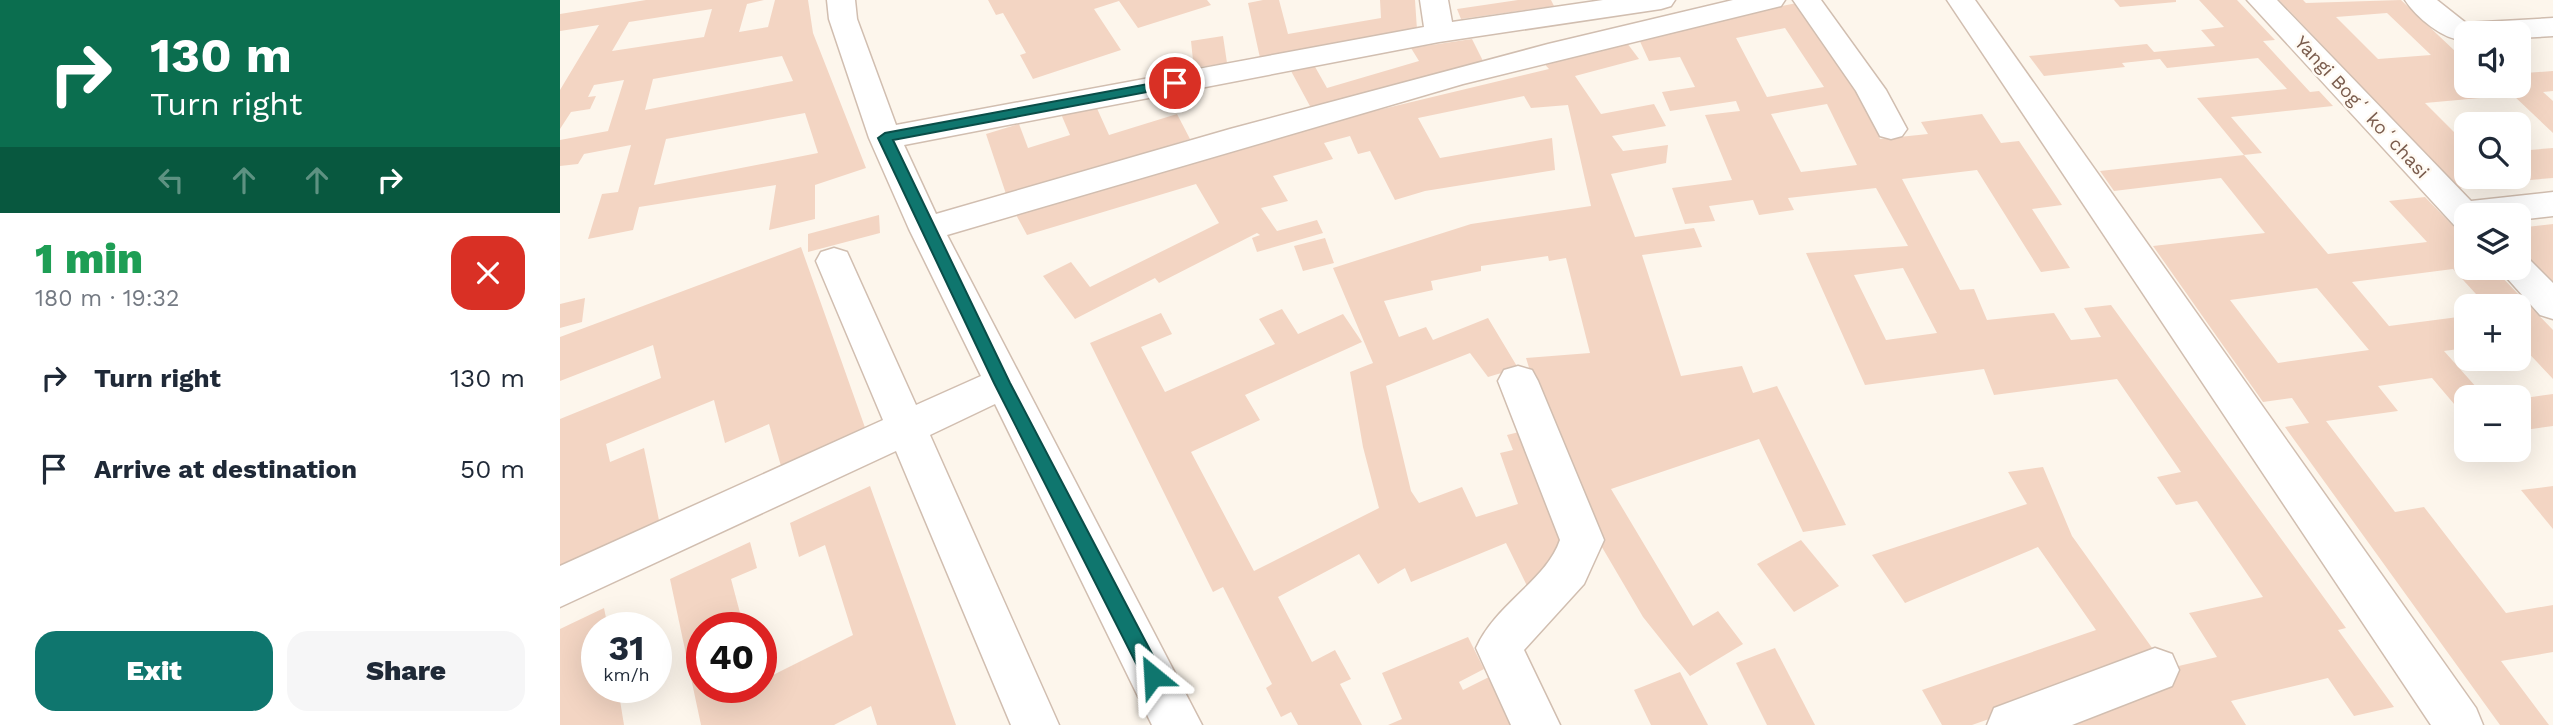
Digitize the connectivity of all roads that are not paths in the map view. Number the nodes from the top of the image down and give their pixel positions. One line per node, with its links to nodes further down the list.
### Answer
1 (841, 0): 12 (street)
2 (1434, 0): 10 (street)
3 (1661, 0): 10 (street)
4 (1772, 0): 16 (street)
5 (1807, 0): 11 (street)
6 (1961, 0): 29 (street)
7 (2261, 0): 13 (street, Yangi Bogʻ koʻchasi)
8 (2419, 0): 9 (street)
9 (2553, 27)
10 (1439, 33): 12 (street)
11 (1891, 130)
12 (885, 138): 16 (street)
13 (2454, 204)
14 (2553, 204): 15 (street, Yangi Bogʻ koʻchasi)
15 (2531, 207)
16 (926, 229): 21 (street)
17 (834, 261): 22 (street)
18 (2528, 280): 19 (street)
19 (2553, 305)
20 (1518, 381): 27 (street)
21 (1002, 383): 22 (street); 26 (street)
22 (906, 429): 23 (street); 25 (street)
23 (560, 587)
24 (2155, 670): 28 (street)
25 (1035, 725)
26 (1178, 725)
27 (1536, 725)
28 (2011, 725)
29 (2459, 725)

